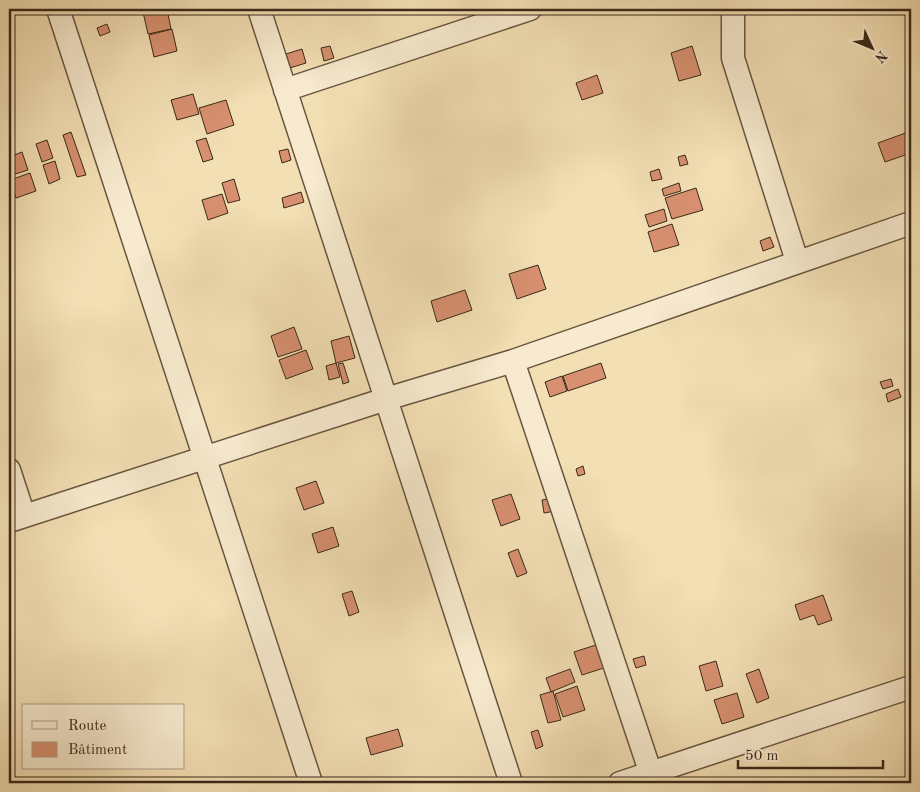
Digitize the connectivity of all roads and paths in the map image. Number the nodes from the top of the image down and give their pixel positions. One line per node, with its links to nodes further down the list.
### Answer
1 (58, 9): 10 (street)
2 (259, 9): 5 (street)
3 (530, 9): 5 (street)
4 (733, 9): 7 (street)
5 (285, 90): 9 (street)
6 (911, 223): 7 (street)
7 (796, 262): 8 (street)
8 (513, 361): 9 (street); 14 (street)
9 (386, 399): 10 (street); 16 (street)
10 (205, 457): 12 (street); 15 (street)
11 (9, 470): 12 (street)
12 (16, 519)
13 (911, 688): 14 (street)
14 (652, 778): 17 (street)
15 (311, 783)
16 (511, 783)
17 (620, 783)

